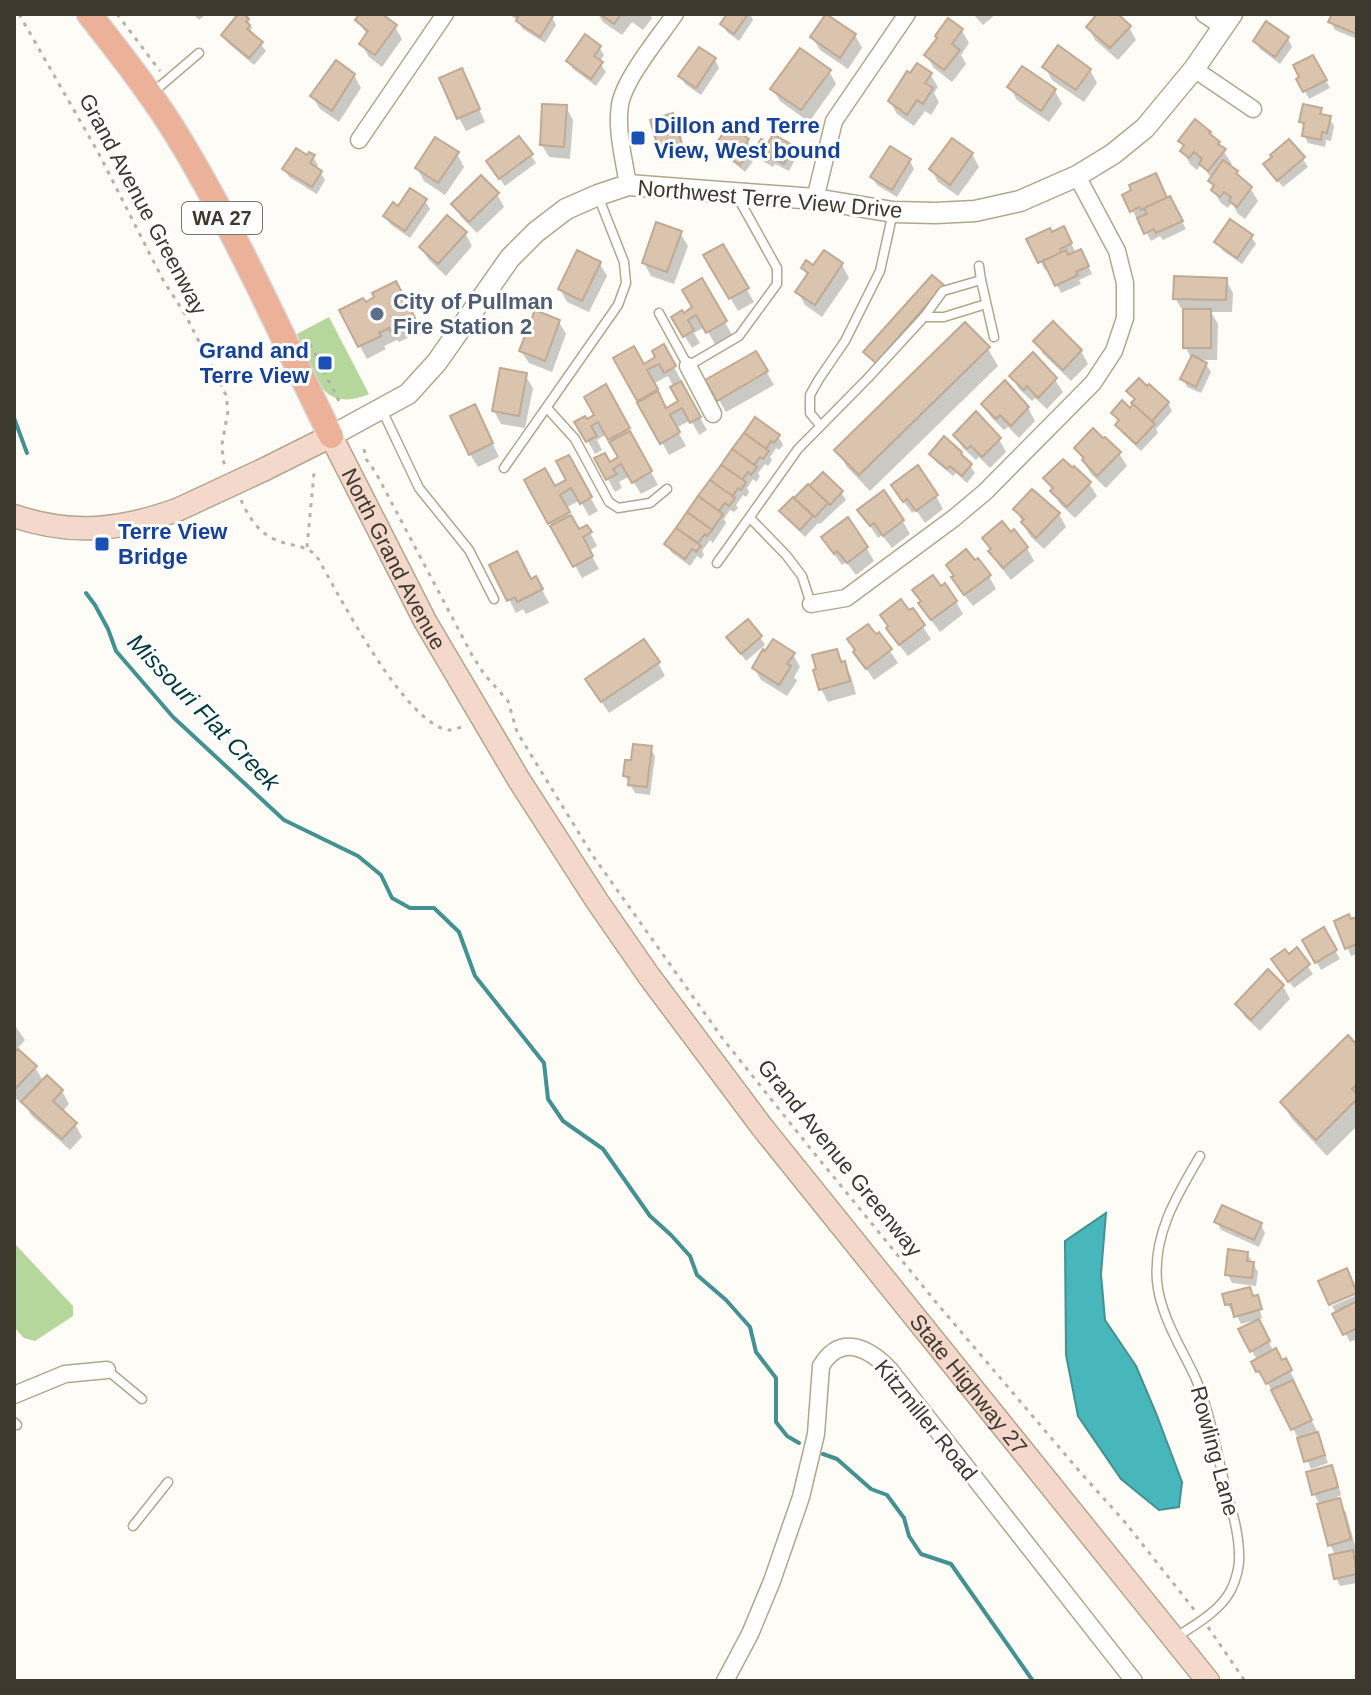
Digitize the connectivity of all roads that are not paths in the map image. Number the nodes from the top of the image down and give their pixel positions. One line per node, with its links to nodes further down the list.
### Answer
1 (89, 14): 9 (main road, North Grand Avenue / WA 27)
2 (445, 14): 11 (street)
3 (675, 14): 13 (street)
4 (907, 14): 16 (street)
5 (1204, 14): 6 (street)
6 (1227, 20): 8 (street, Northwest Terre View Drive)
7 (199, 53): 9 (lane)
8 (1194, 69): 10 (street); 12 (street, Northwest Terre View Drive)
9 (149, 95): 29 (main road, North Grand Avenue / WA 27)
10 (1253, 109)
11 (359, 140)
12 (1077, 176): 17 (street, Northwest Terre View Drive); 36 (street)
13 (628, 185): 14 (street, Northwest Terre View Drive); 15 (street, Northwest Terre View Drive)
14 (734, 192): 16 (street, Northwest Terre View Drive); 24 (lane)
15 (598, 195): 25 (lane); 26 (street, Northwest Terre View Drive)
16 (815, 199): 17 (street, Northwest Terre View Drive)
17 (893, 212): 28 (lane)
18 (979, 266): 19 (lane)
19 (981, 280): 20 (lane); 22 (lane)
20 (986, 304): 22 (lane); 23 (lane)
21 (659, 313): 24 (lane)
22 (924, 317): 28 (lane)
23 (994, 337)
24 (688, 366): 27 (street)
25 (547, 408): 30 (lane); 31 (lane)
26 (382, 409): 29 (street, Northwest Terre View Drive); 35 (lane)
27 (713, 414)
28 (820, 425): 33 (lane)
29 (331, 436): 32 (main road, bridge); 37 (main road, North Grand Avenue / WA 27)
30 (504, 468)
31 (667, 489)
32 (14, 516)
33 (750, 518): 34 (lane); 36 (lane)
34 (717, 563)
35 (494, 599)
36 (811, 604)
37 (729, 1085): 44 (main road, State Highway 27 / WA 27)
38 (1200, 1156): 44 (lane, Rowling Lane)
39 (107, 1370): 40 (street); 41 (lane)
40 (14, 1395)
41 (142, 1399)
42 (168, 1482): 43 (lane)
43 (133, 1526)
44 (1175, 1638): 47 (main road, State Highway 27 / WA 27)
45 (725, 1681): 46 (street, Kitzmiller Road)
46 (1134, 1681)
47 (1208, 1681)

